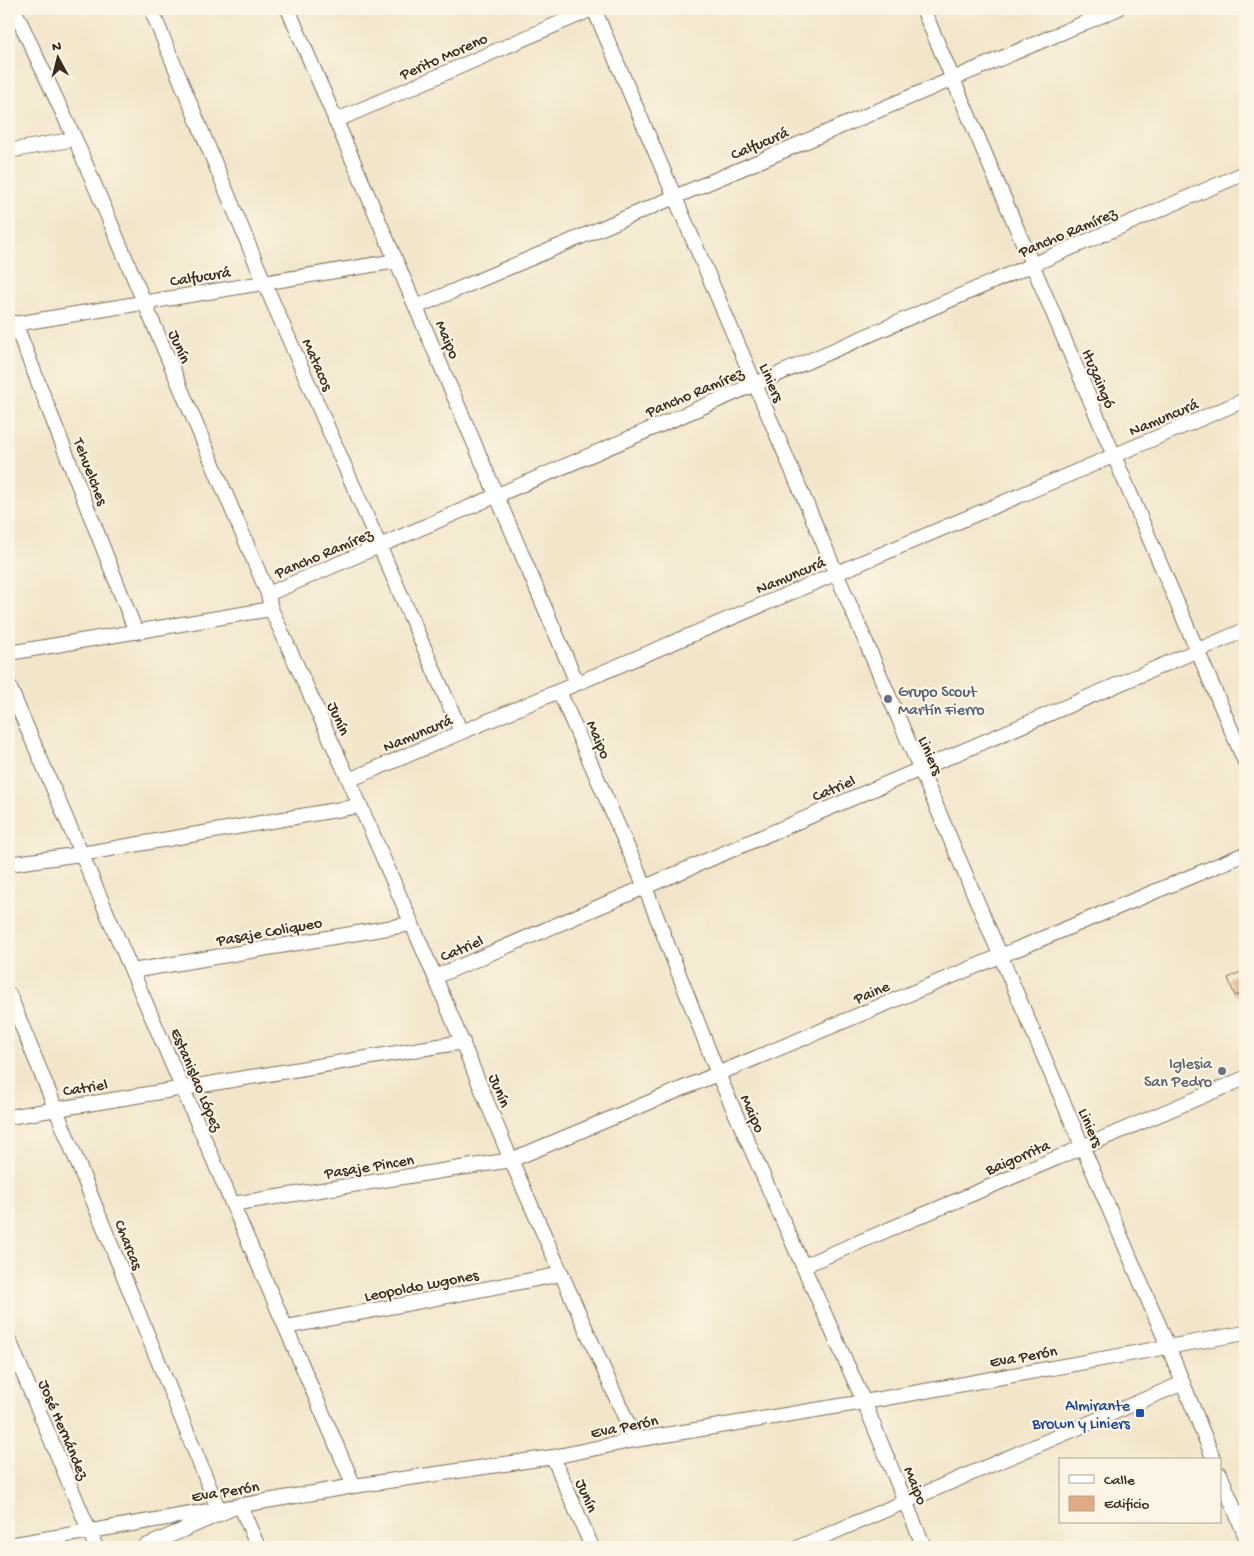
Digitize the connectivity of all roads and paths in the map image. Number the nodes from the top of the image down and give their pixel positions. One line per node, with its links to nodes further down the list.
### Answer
1 (14, 9): 9 (street, Junín)
2 (151, 9): 15 (street, Matacos)
3 (288, 9): 8 (street, Maipo)
4 (593, 9): 8 (street, Perito Moreno); 12 (street, Liniers)
5 (923, 9): 7 (street, Ituzaingó)
6 (1117, 9): 7 (street, Calfucurá)
7 (953, 78): 12 (street, Calfucurá); 14 (street, Ituzaingó)
8 (335, 121): 13 (street, Maipo)
9 (75, 139): 10 (street); 16 (street, Junín)
10 (9, 151)
11 (1245, 174): 14 (street, Pancho Ramírez)
12 (674, 197): 17 (street, Calfucurá); 19 (street, Liniers)
13 (396, 261): 15 (street, Calfucurá); 17 (street, Maipo)
14 (1033, 265): 19 (street, Pancho Ramírez); 21 (street, Ituzaingó)
15 (264, 282): 16 (street, Calfucurá); 23 (street, Matacos)
16 (143, 302): 18 (street, Calfucurá); 25 (street, Junín)
17 (416, 307): 22 (street, Maipo)
18 (12, 324): 28 (street, Tehuelches)
19 (755, 384): 22 (street, Pancho Ramírez); 24 (street, Liniers)
20 (1245, 400): 21 (street, Namuncurá)
21 (1114, 456): 24 (street, Namuncurá); 29 (street, Ituzaingó)
22 (497, 496): 23 (street, Pancho Ramírez); 31 (street, Maipo)
23 (381, 546): 25 (street, Pancho Ramírez); 35 (street, Matacos)
24 (836, 574): 31 (street, Namuncurá); 37 (street, Liniers)
25 (268, 594): 26 (street, Junín)
26 (272, 610): 28 (street); 38 (street, Junín)
27 (1245, 630): 29 (street, Catriel)
28 (136, 632): 30 (street)
29 (1198, 650): 36 (street, Ituzaingó); 37 (street, Catriel)
30 (9, 653)
31 (577, 684): 33 (street, Namuncurá)
32 (9, 686): 34 (street, Estanislao López)
33 (560, 691): 35 (street, Namuncurá); 43 (street, Maipo)
34 (15, 715): 40 (street, Estanislao López)
35 (461, 732): 38 (street, Namuncurá)
36 (1245, 762)
37 (919, 769): 43 (street, Catriel); 45 (street, Liniers)
38 (349, 780): 39 (street, Junín)
39 (359, 806): 40 (street); 44 (street, Junín)
40 (81, 854): 42 (street); 46 (street, Estanislao López)
41 (1245, 854): 45 (street, Paine)
42 (9, 864)
43 (645, 887): 47 (street, Catriel); 50 (street, Maipo)
44 (411, 924): 46 (street, Pasaje Coliqueo); 47 (street, Junín)
45 (1000, 956): 50 (street, Paine); 55 (street, Liniers)
46 (132, 971): 52 (street, Estanislao López)
47 (435, 977): 49 (street, Junín)
48 (9, 994): 53 (street, Charcas)
49 (462, 1042): 52 (street, Catriel); 56 (street, Junín)
50 (718, 1074): 56 (street, Paine); 58 (street, Maipo)
51 (1245, 1078): 55 (street, Baigorrita)
52 (183, 1088): 53 (street, Catriel); 57 (street, Estanislao López)
53 (56, 1109): 54 (street, Catriel); 73 (street, Charcas)
54 (9, 1117)
55 (1082, 1148): 58 (street, Baigorrita); 63 (street, Liniers)
56 (511, 1160): 57 (street, Pasaje Pincen); 59 (street, Junín)
57 (232, 1204): 60 (street, Estanislao López)
58 (803, 1266): 65 (street, Maipo)
59 (562, 1274): 60 (street, Leopoldo Lugones); 66 (street, Junín)
60 (286, 1327): 70 (street, Estanislao López)
61 (1245, 1333): 63 (street, Eva Perón)
62 (9, 1340): 74 (street, José Hernández)
63 (1168, 1346): 64 (street, Liniers); 65 (street, Eva Perón)
64 (1183, 1383): 68 (street, Liniers); 71 (street)
65 (864, 1402): 66 (street, Eva Perón); 71 (street, Maipo)
66 (635, 1440): 67 (street, Eva Perón)
67 (553, 1457): 70 (street, Eva Perón); 80 (street, Junín)
68 (1213, 1458)
69 (1222, 1479): 75 (street)
70 (354, 1486): 72 (street, Eva Perón)
71 (904, 1502): 81 (street); 82 (street, Maipo)
72 (240, 1506): 73 (street, Eva Perón); 78 (street); 79 (street)
73 (218, 1508): 74 (street, Eva Perón)
74 (90, 1531): 76 (street, Eva Perón); 77 (street, José Hernández)
75 (1245, 1535)
76 (9, 1545)
77 (96, 1547)
78 (144, 1547)
79 (258, 1547)
80 (592, 1547)
81 (799, 1547)
82 (924, 1547)

